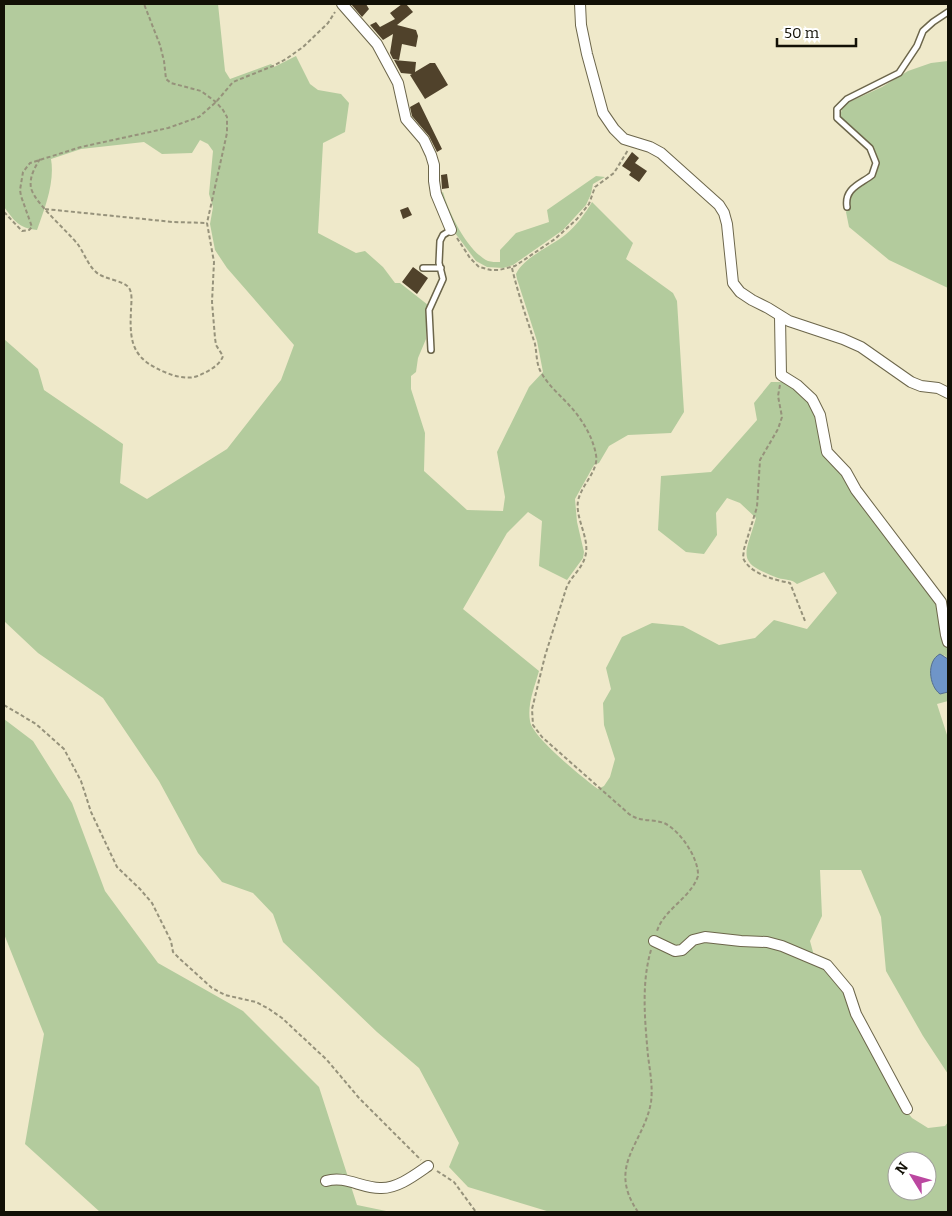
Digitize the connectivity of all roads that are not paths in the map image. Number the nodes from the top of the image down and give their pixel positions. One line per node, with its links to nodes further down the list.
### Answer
1 (580, 4): 8 (street)
2 (339, 6): 5 (street)
3 (948, 12): 4 (lane)
4 (847, 207)
5 (450, 230): 7 (lane)
6 (423, 268): 7 (lane)
7 (441, 268): 9 (lane)
8 (780, 317): 10 (street); 11 (street)
9 (430, 350)
10 (948, 393)
11 (948, 642)
12 (654, 940): 13 (street)
13 (907, 1109)
14 (428, 1166): 15 (street)
15 (326, 1181)

